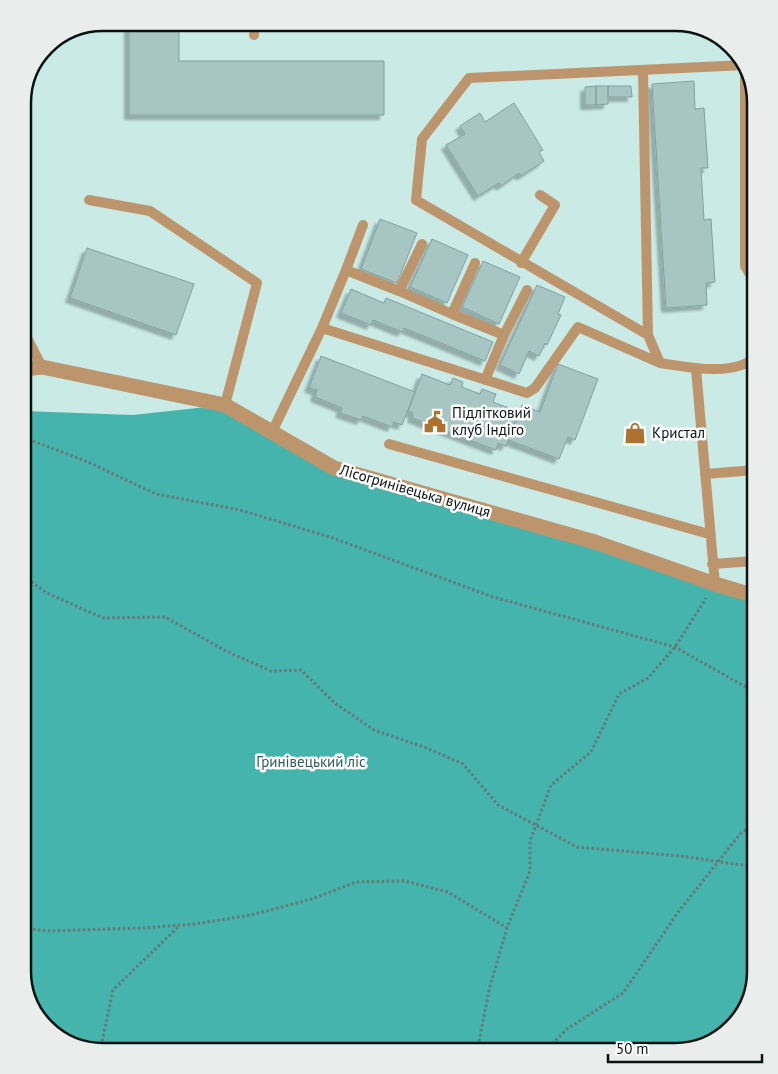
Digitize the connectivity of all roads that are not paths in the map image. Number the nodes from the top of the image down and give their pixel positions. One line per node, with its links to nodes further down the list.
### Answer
1 (254, 31): 2 (lane)
2 (254, 34)
3 (736, 65): 4 (lane)
4 (643, 71): 11 (lane); 19 (lane)
5 (745, 88): 12 (lane)
6 (540, 194): 11 (lane)
7 (89, 200): 27 (lane)
8 (363, 225): 13 (lane)
9 (422, 244): 15 (lane)
10 (475, 262): 16 (lane)
11 (521, 263): 19 (lane)
12 (747, 269)
13 (346, 270): 15 (lane); 17 (lane)
14 (527, 290): 18 (lane)
15 (400, 291): 16 (lane)
16 (452, 314): 18 (lane)
17 (322, 328): 26 (lane); 28 (lane)
18 (504, 335): 26 (lane)
19 (648, 335): 21 (lane)
20 (31, 346): 23 (lane)
21 (660, 363): 25 (lane); 26 (lane)
22 (747, 364): 25 (lane)
23 (42, 367): 24 (street, Лісогринівецька вулиця); 27 (street, Лісогринівецька вулиця)
24 (31, 368)
25 (696, 369): 31 (lane)
26 (485, 380)
27 (225, 405): 28 (street, Лісогринівецька вулиця)
28 (272, 432): 35 (street, Лісогринівецька вулиця)
29 (389, 444): 32 (lane)
30 (747, 471): 31 (lane)
31 (705, 474): 32 (lane)
32 (710, 534): 34 (lane)
33 (747, 562): 34 (lane)
34 (712, 564): 35 (lane)
35 (715, 584): 36 (street, Лісогринівецька вулиця)
36 (747, 593)

